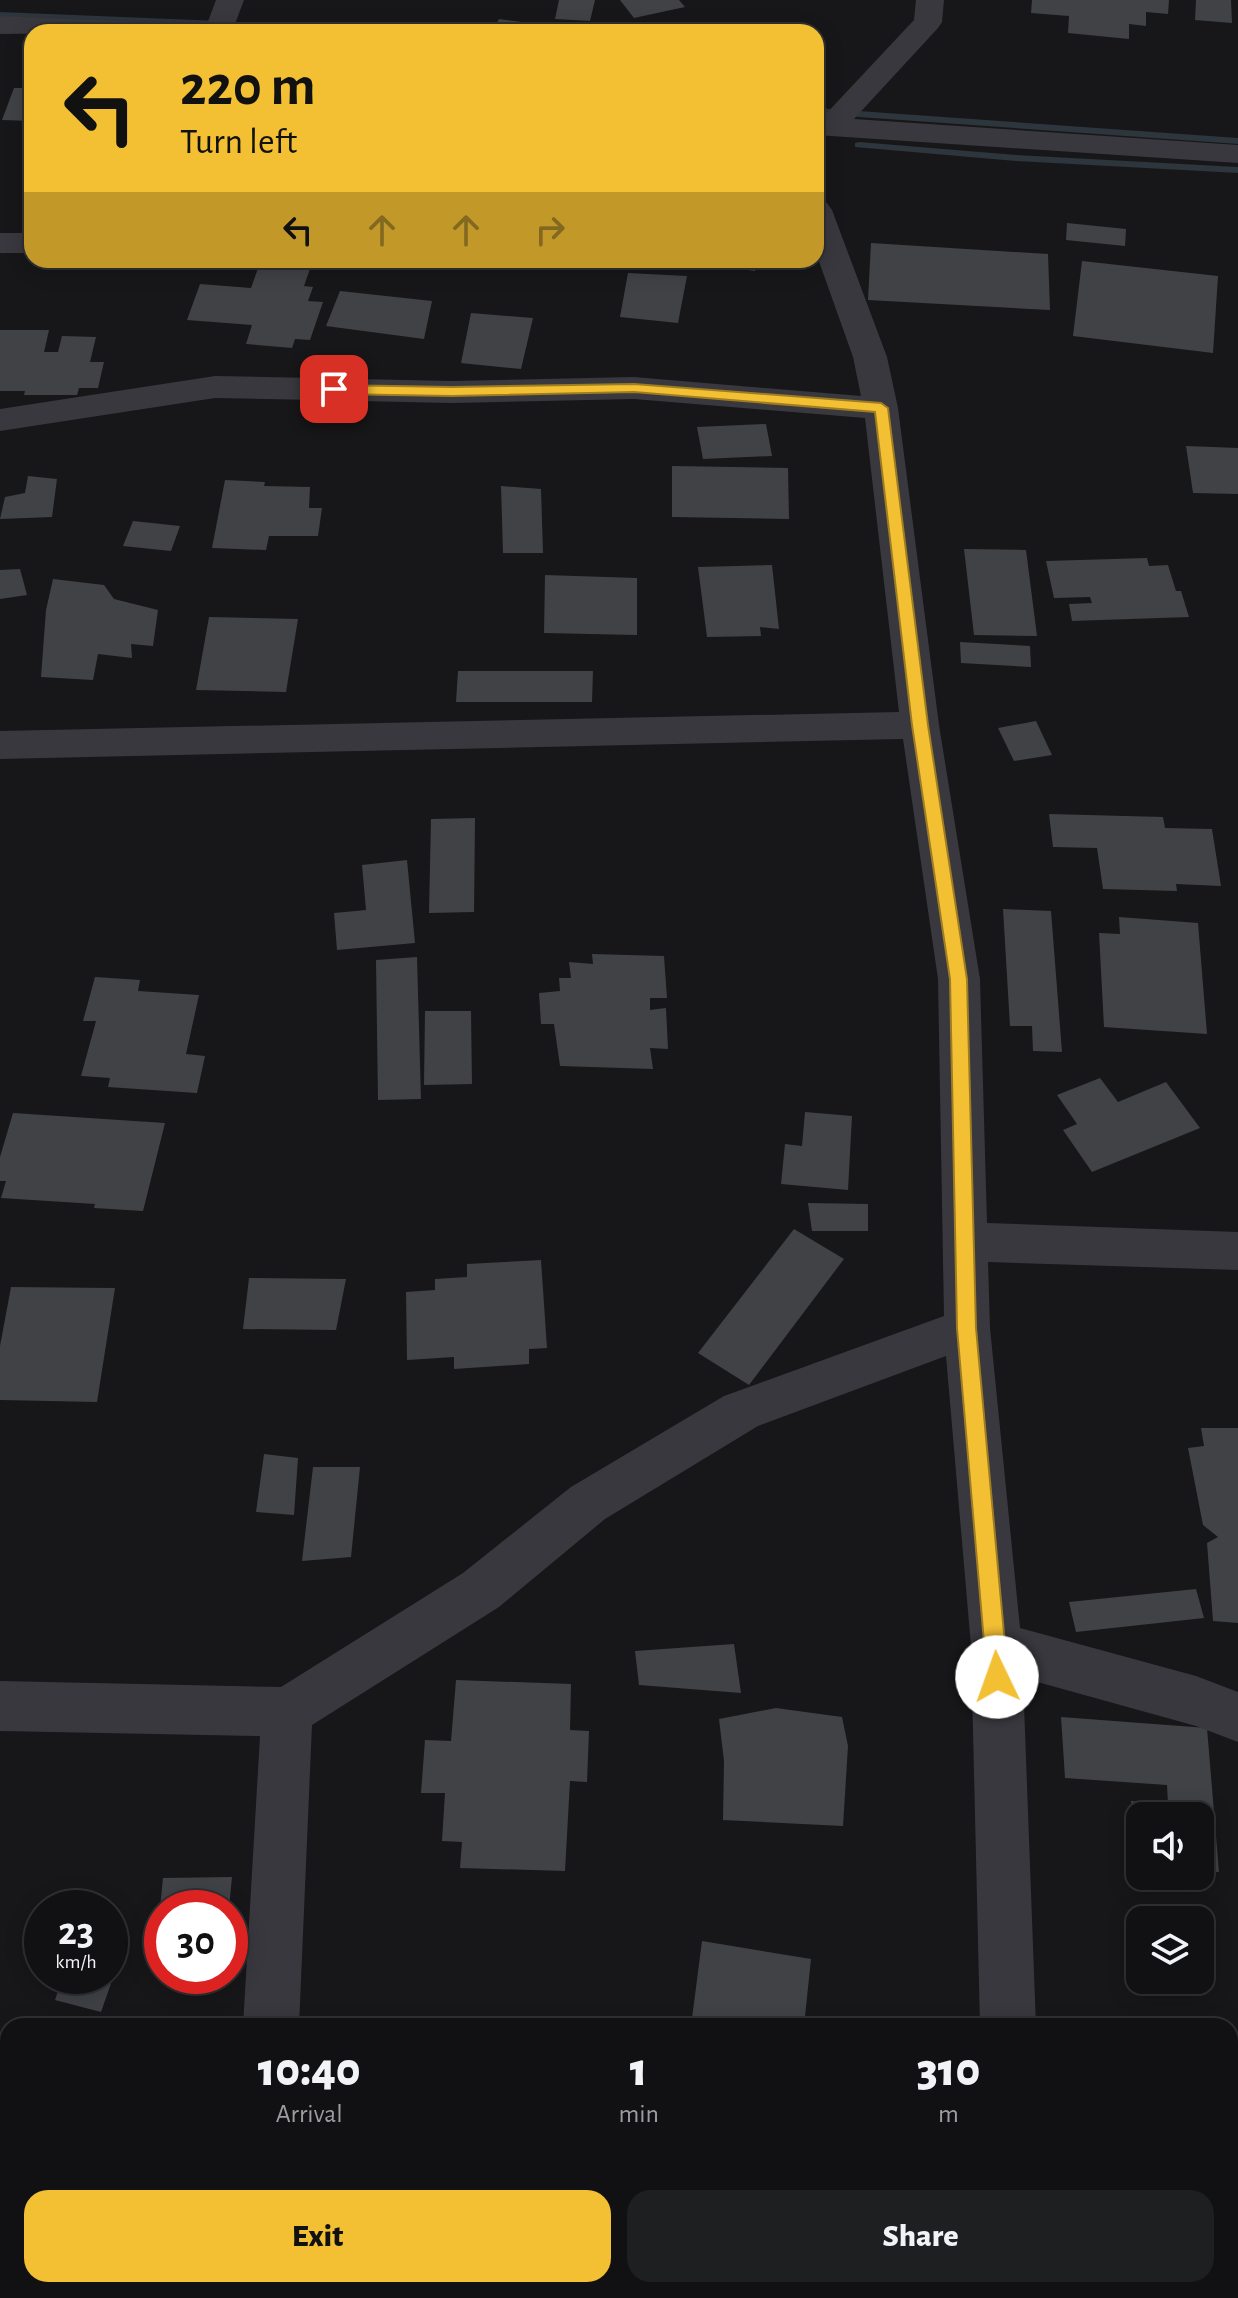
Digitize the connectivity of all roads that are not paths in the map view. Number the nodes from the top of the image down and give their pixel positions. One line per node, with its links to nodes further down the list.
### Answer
1 (230, 0): 3 (street)
2 (930, 0): 6 (street)
3 (221, 24)
4 (0, 25): 5 (street)
5 (24, 26)
6 (824, 127): 7 (street)
7 (1238, 154)
8 (824, 232): 11 (street)
9 (0, 243): 10 (street)
10 (24, 243)
11 (881, 408): 12 (street); 13 (street)
12 (0, 420)
13 (920, 725): 14 (street); 15 (street)
14 (0, 745)
15 (966, 1242): 16 (street); 17 (street)
16 (1238, 1251)
17 (967, 1328): 18 (street); 20 (street)
18 (996, 1646): 21 (street); 23 (street)
19 (0, 1706): 20 (street)
20 (287, 1712): 22 (street)
21 (1238, 1717)
22 (271, 2018)
23 (1008, 2018)

